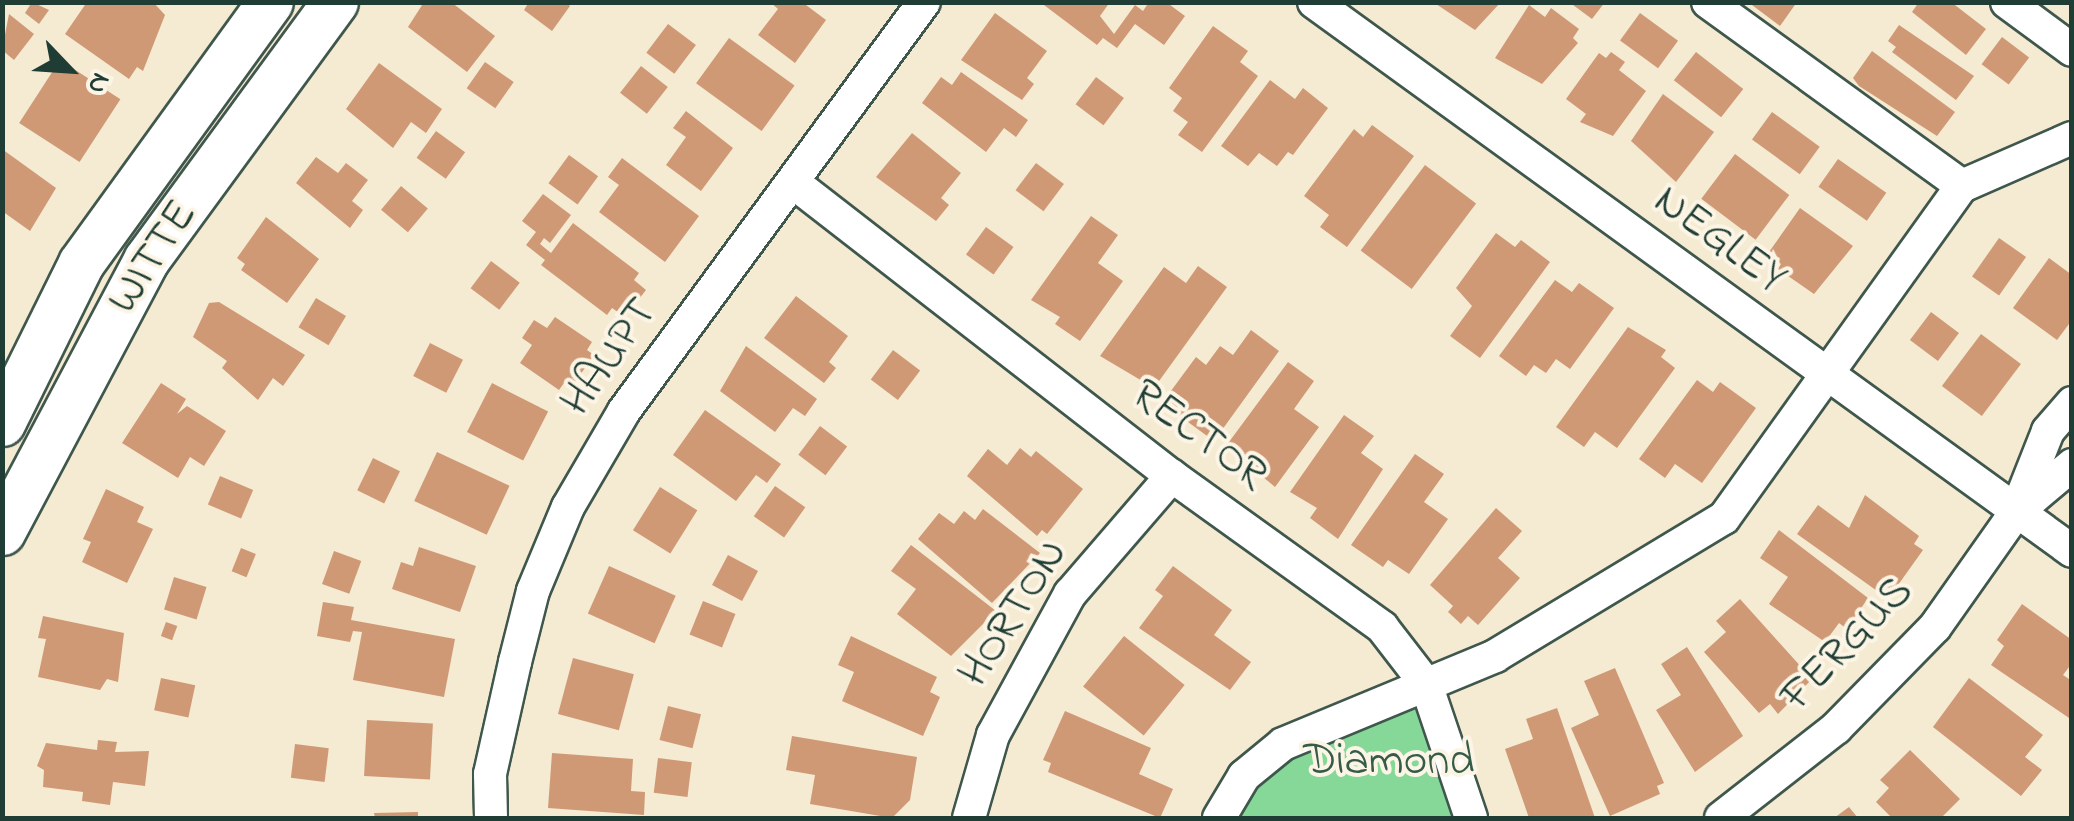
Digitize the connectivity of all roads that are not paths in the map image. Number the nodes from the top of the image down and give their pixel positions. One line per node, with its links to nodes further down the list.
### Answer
1 (270, 2): 8 (street, WITTE)
2 (335, 2): 9 (street, WITTE)
3 (924, 2): 11 (street, HAUPT)
4 (1314, 2): 13 (street, NEGLEY)
5 (1708, 2): 12 (street)
6 (2007, 2): 7 (street)
7 (2072, 50)
8 (205, 92): 9 (street); 16 (street, WITTE)
9 (246, 124): 15 (street, WITTE)
10 (2072, 138): 12 (street)
11 (794, 183): 18 (street, RECTOR); 23 (street, HAUPT)
12 (1962, 186): 13 (street)
13 (1823, 372): 19 (street, NEGLEY); 22 (street)
14 (2072, 402): 19 (street, FERGUS)
15 (68, 403): 16 (street); 20 (street, WITTE)
16 (12, 404)
17 (2072, 465): 19 (street, FERGUS)
18 (1172, 476): 22 (street, RECTOR); 24 (street, HORTON)
19 (2016, 512): 21 (street, NEGLEY); 27 (street, FERGUS)
20 (2, 532)
21 (2072, 552)
22 (1426, 684): 25 (street); 26 (street, RECTOR)
23 (491, 818)
24 (969, 818)
25 (1219, 818)
26 (1470, 818)
27 (1721, 818)

